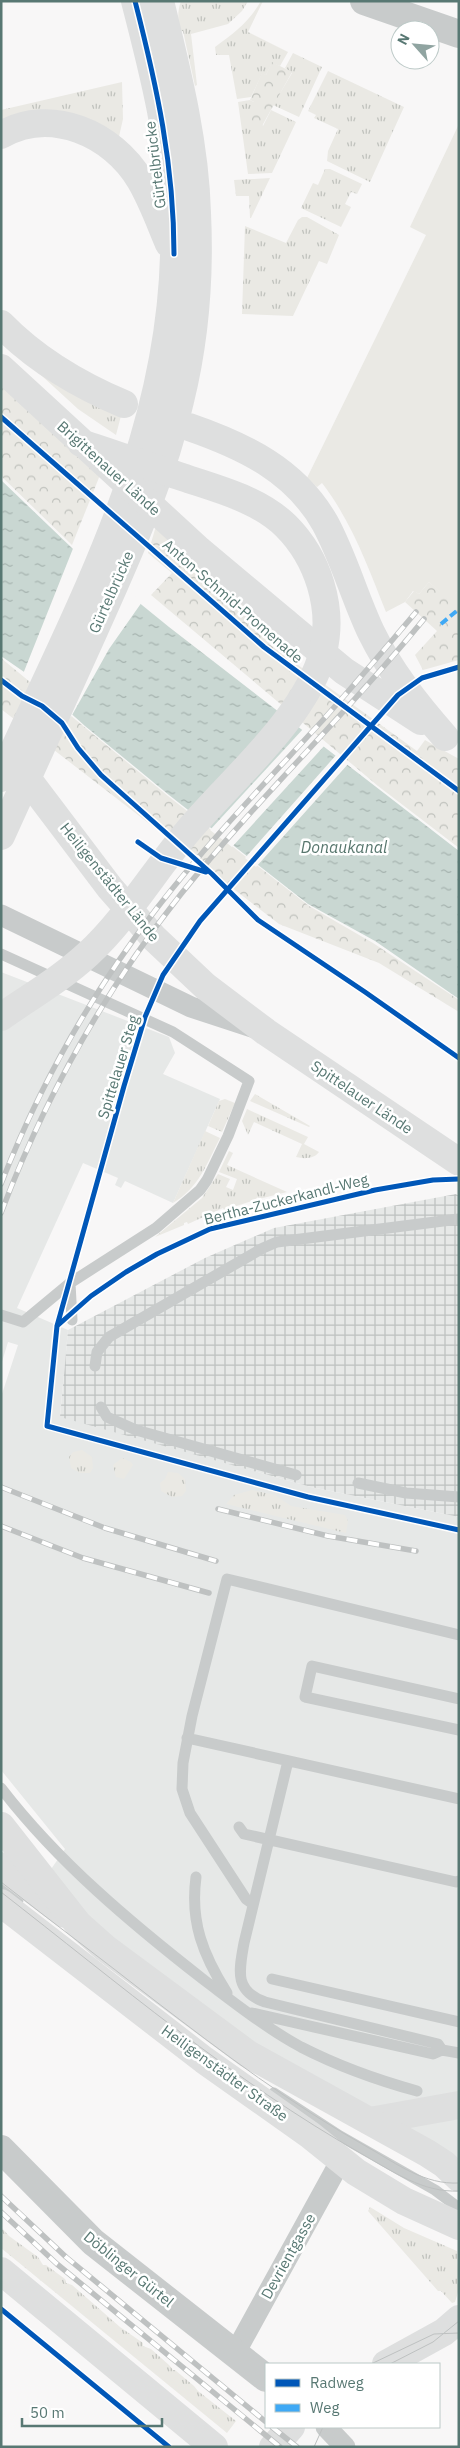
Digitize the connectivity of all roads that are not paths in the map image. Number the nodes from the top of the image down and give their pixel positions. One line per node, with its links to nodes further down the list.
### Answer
1 (135, 1): 5 (main road)
2 (364, 1): 4 (street)
3 (167, 8): 5 (main road)
4 (456, 31)
5 (165, 72): 7 (main road, Gürtelbrücke); 11 (main road, Gürtelbrücke)
6 (1, 135): 7 (main road)
7 (174, 254): 11 (main road, Gürtelbrücke)
8 (1, 324): 10 (main road)
9 (1, 368): 12 (main road, Brigittenauer Lände)
10 (124, 404)
11 (168, 436): 13 (main road); 15 (main road, Gürtelbrücke); 16 (main road, Gürtelbrücke)
12 (81, 443): 13 (main road, Brigittenauer Lände); 19 (main road)
13 (452, 741)
14 (1, 744): 20 (main road, Heiligenstädter Lände)
15 (1, 778)
16 (1, 836)
17 (1, 916): 20 (street)
18 (1, 954): 23 (lane)
19 (1, 1017)
20 (266, 1032): 21 (main road, Spittelauer Lände)
21 (459, 1162)
22 (459, 1219): 26 (lane)
23 (70, 1283): 24 (lane); 25 (lane)
24 (1, 1314)
25 (72, 1320)
26 (95, 1366)
27 (101, 1407): 28 (lane)
28 (296, 1475)
29 (358, 1483): 30 (lane)
30 (459, 1497)
31 (459, 1635): 34 (lane)
32 (459, 1699): 33 (lane)
33 (459, 1730)
34 (188, 1738): 35 (lane); 46 (lane)
35 (288, 1761): 37 (lane); 40 (lane)
36 (1, 1788): 53 (lane)
37 (459, 1799)
38 (1, 1826): 47 (main road)
39 (240, 1827): 43 (lane)
40 (268, 1843): 43 (lane); 46 (lane)
41 (1, 1866): 47 (main road, Heiligenstädter Straße)
42 (196, 1877): 50 (lane)
43 (458, 1883)
44 (1, 1887): 45 (lane)
45 (13, 1904): 57 (main road, Heiligenstädter Straße)
46 (254, 1904): 50 (lane)
47 (78, 1924): 55 (main road, Heiligenstädter Straße)
48 (272, 1979): 49 (lane)
49 (459, 2022)
50 (442, 2050): 51 (lane)
51 (459, 2053)
52 (265, 2088): 59 (lane)
53 (417, 2091)
54 (459, 2105): 55 (main road)
55 (370, 2122): 58 (main road, Heiligenstädter Straße)
56 (1, 2149): 64 (street, Döblinger Gürtel)
57 (341, 2160): 60 (main road, Heiligenstädter Straße); 64 (street, Devrientgasse)
58 (459, 2178)
59 (459, 2208)
60 (459, 2226)
61 (1, 2271): 69 (main road)
62 (459, 2318): 63 (main road)
63 (446, 2336): 65 (main road)
64 (235, 2353): 66 (street, Döblinger Gürtel)
65 (388, 2363)
66 (265, 2377)
67 (290, 2428): 70 (main road)
68 (327, 2428): 71 (street)
69 (214, 2447)
70 (273, 2447)
71 (345, 2447)

